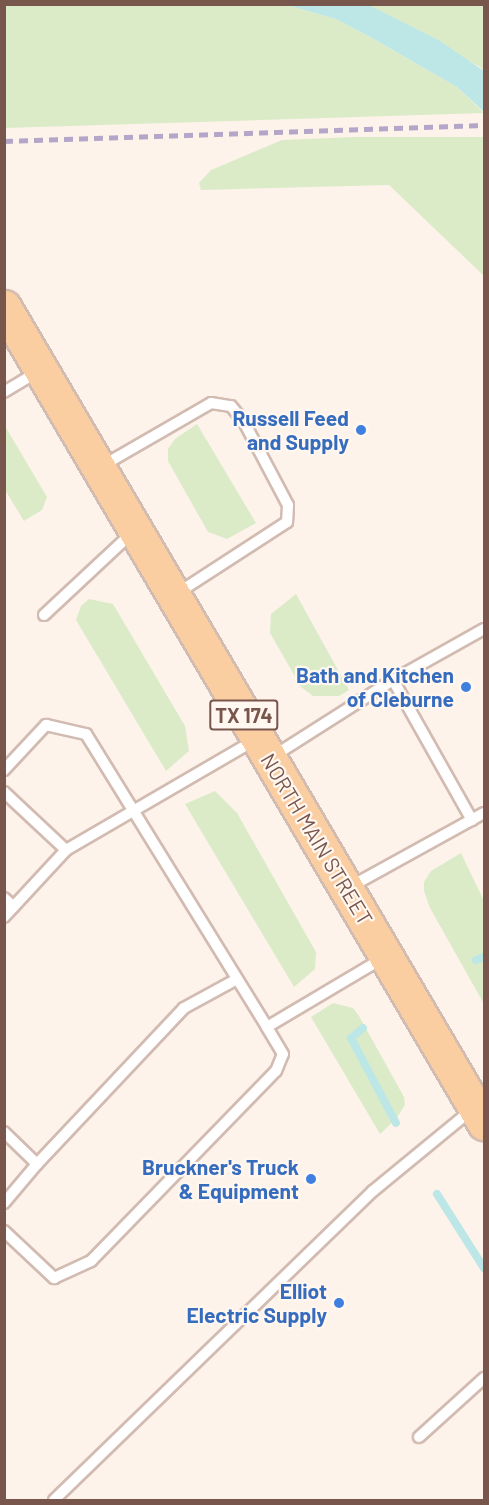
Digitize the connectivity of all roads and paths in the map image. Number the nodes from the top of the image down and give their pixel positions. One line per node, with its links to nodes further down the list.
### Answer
1 (4, 307): 2 (main road, NORTH MAIN STREET / TX 174)
2 (42, 369): 3 (lane); 4 (main road, NORTH MAIN STREET / TX 174)
3 (4, 392)
4 (98, 469): 5 (main road, NORTH MAIN STREET / TX 174); 6 (lane)
5 (135, 531): 6 (main road, NORTH MAIN STREET / TX 174); 7 (lane)
6 (173, 596): 10 (main road, NORTH MAIN STREET / TX 174)
7 (44, 615)
8 (484, 629): 9 (lane)
9 (393, 680): 10 (lane); 15 (lane)
10 (263, 749): 13 (lane); 17 (main road, NORTH MAIN STREET / TX 174)
11 (4, 770): 13 (lane)
12 (4, 792): 16 (lane)
13 (135, 813): 16 (lane); 22 (lane)
14 (484, 813): 15 (lane)
15 (472, 820): 17 (lane)
16 (66, 850): 19 (lane)
17 (346, 888): 21 (main road, NORTH MAIN STREET / TX 174)
18 (4, 898): 19 (lane)
19 (14, 907): 20 (lane)
20 (4, 917)
21 (386, 956): 23 (lane); 24 (main road, NORTH MAIN STREET / TX 174)
22 (237, 979): 23 (lane); 26 (lane)
23 (267, 1027): 28 (lane)
24 (480, 1115): 31 (lane)
25 (4, 1132): 26 (lane)
26 (37, 1164): 27 (lane)
27 (4, 1203)
28 (4, 1231)
29 (484, 1378): 30 (lane)
30 (419, 1437)
31 (54, 1500)

